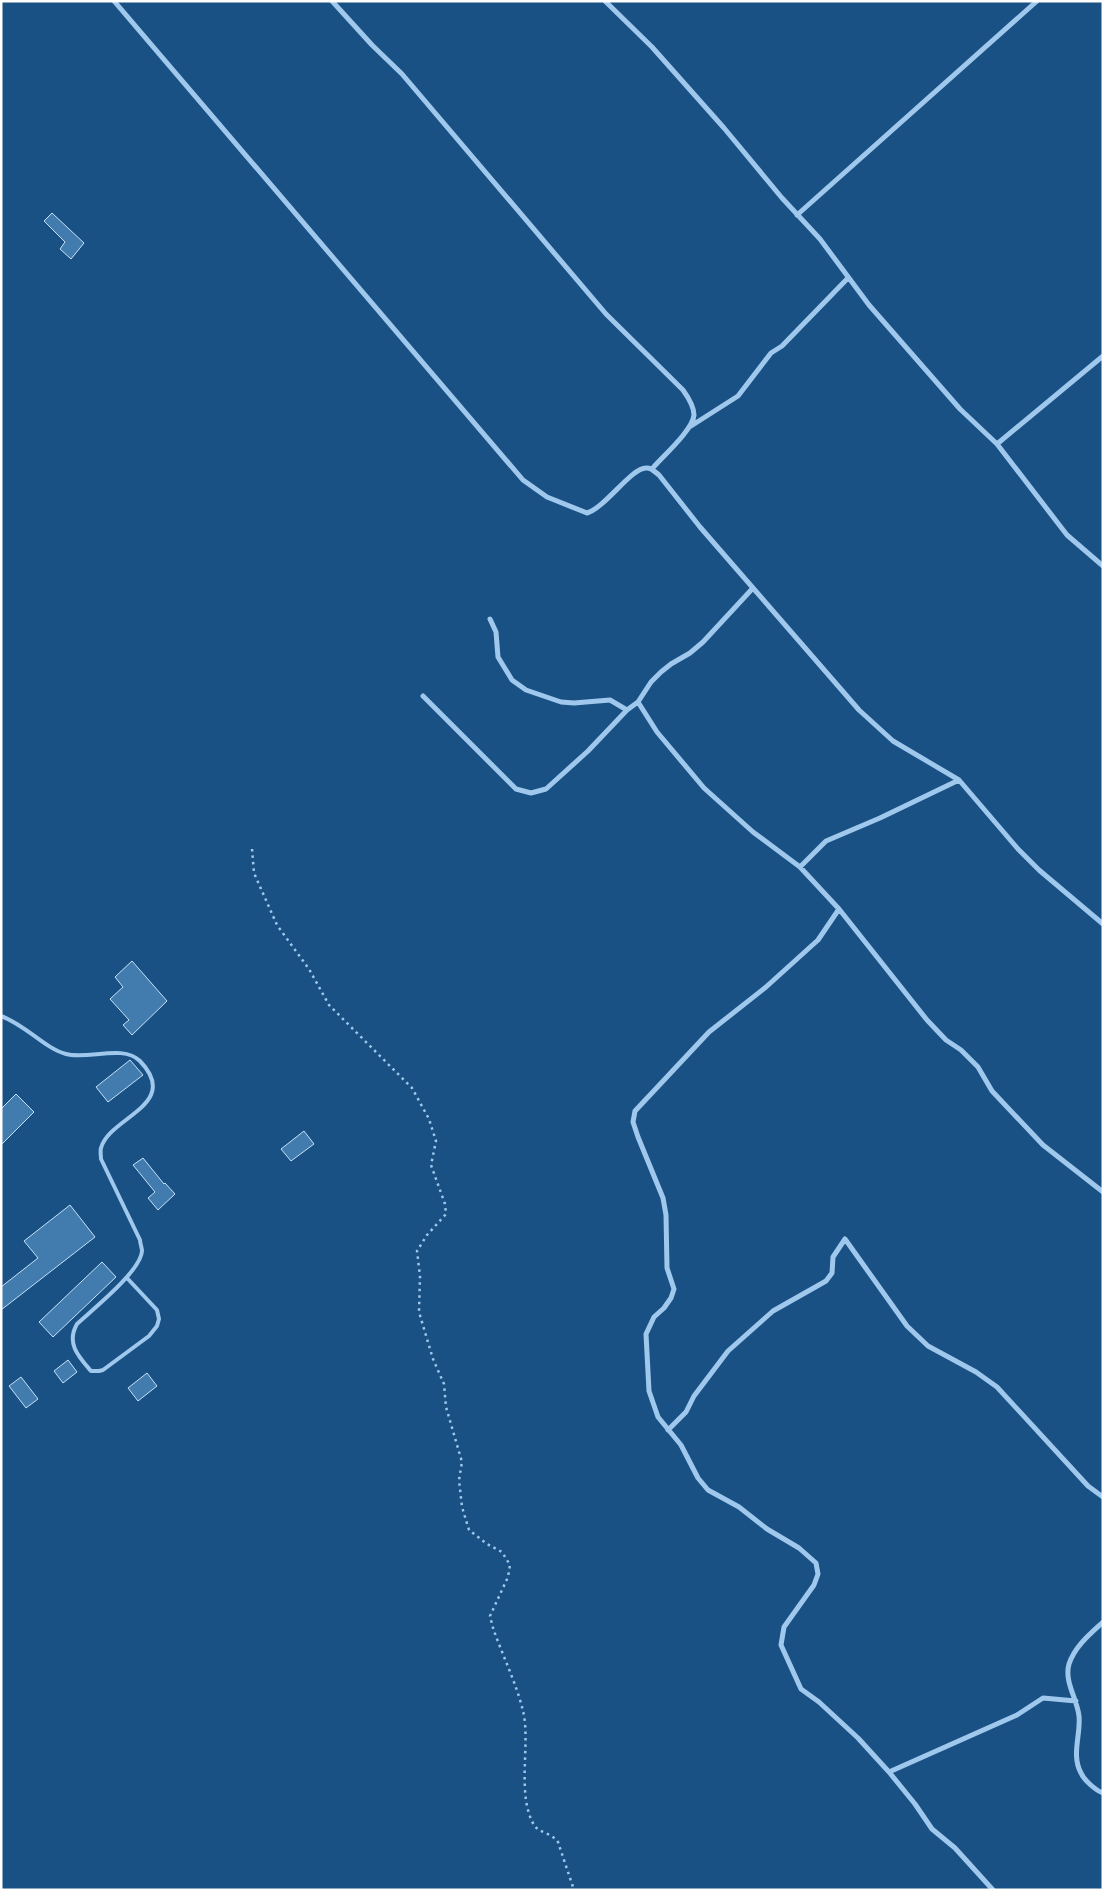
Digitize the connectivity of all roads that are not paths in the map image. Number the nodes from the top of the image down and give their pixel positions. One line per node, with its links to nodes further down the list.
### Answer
1 (114, 1): 10 (street)
2 (332, 1): 8 (street)
3 (605, 1): 5 (street)
4 (1037, 1): 5 (street)
5 (797, 215): 6 (street)
6 (848, 278): 8 (street); 9 (street)
7 (1103, 356): 9 (street)
8 (690, 426): 10 (street)
9 (997, 444): 11 (street)
10 (652, 469): 12 (street)
11 (1103, 566)
12 (753, 588): 15 (street); 17 (street)
13 (490, 619): 16 (street)
14 (423, 696): 16 (street)
15 (638, 702): 16 (street); 18 (street)
16 (627, 710)
17 (959, 780): 18 (street); 20 (street)
18 (800, 867): 19 (street)
19 (839, 910): 22 (street); 24 (street)
20 (1103, 924)
21 (1, 1016): 23 (lane)
22 (1103, 1192)
23 (127, 1278): 23 (lane)
24 (668, 1430): 25 (street); 28 (street)
25 (1103, 1497)
26 (1103, 1622): 27 (street)
27 (1076, 1701): 28 (street); 29 (street)
28 (889, 1772): 30 (street)
29 (1103, 1793)
30 (993, 1890)

